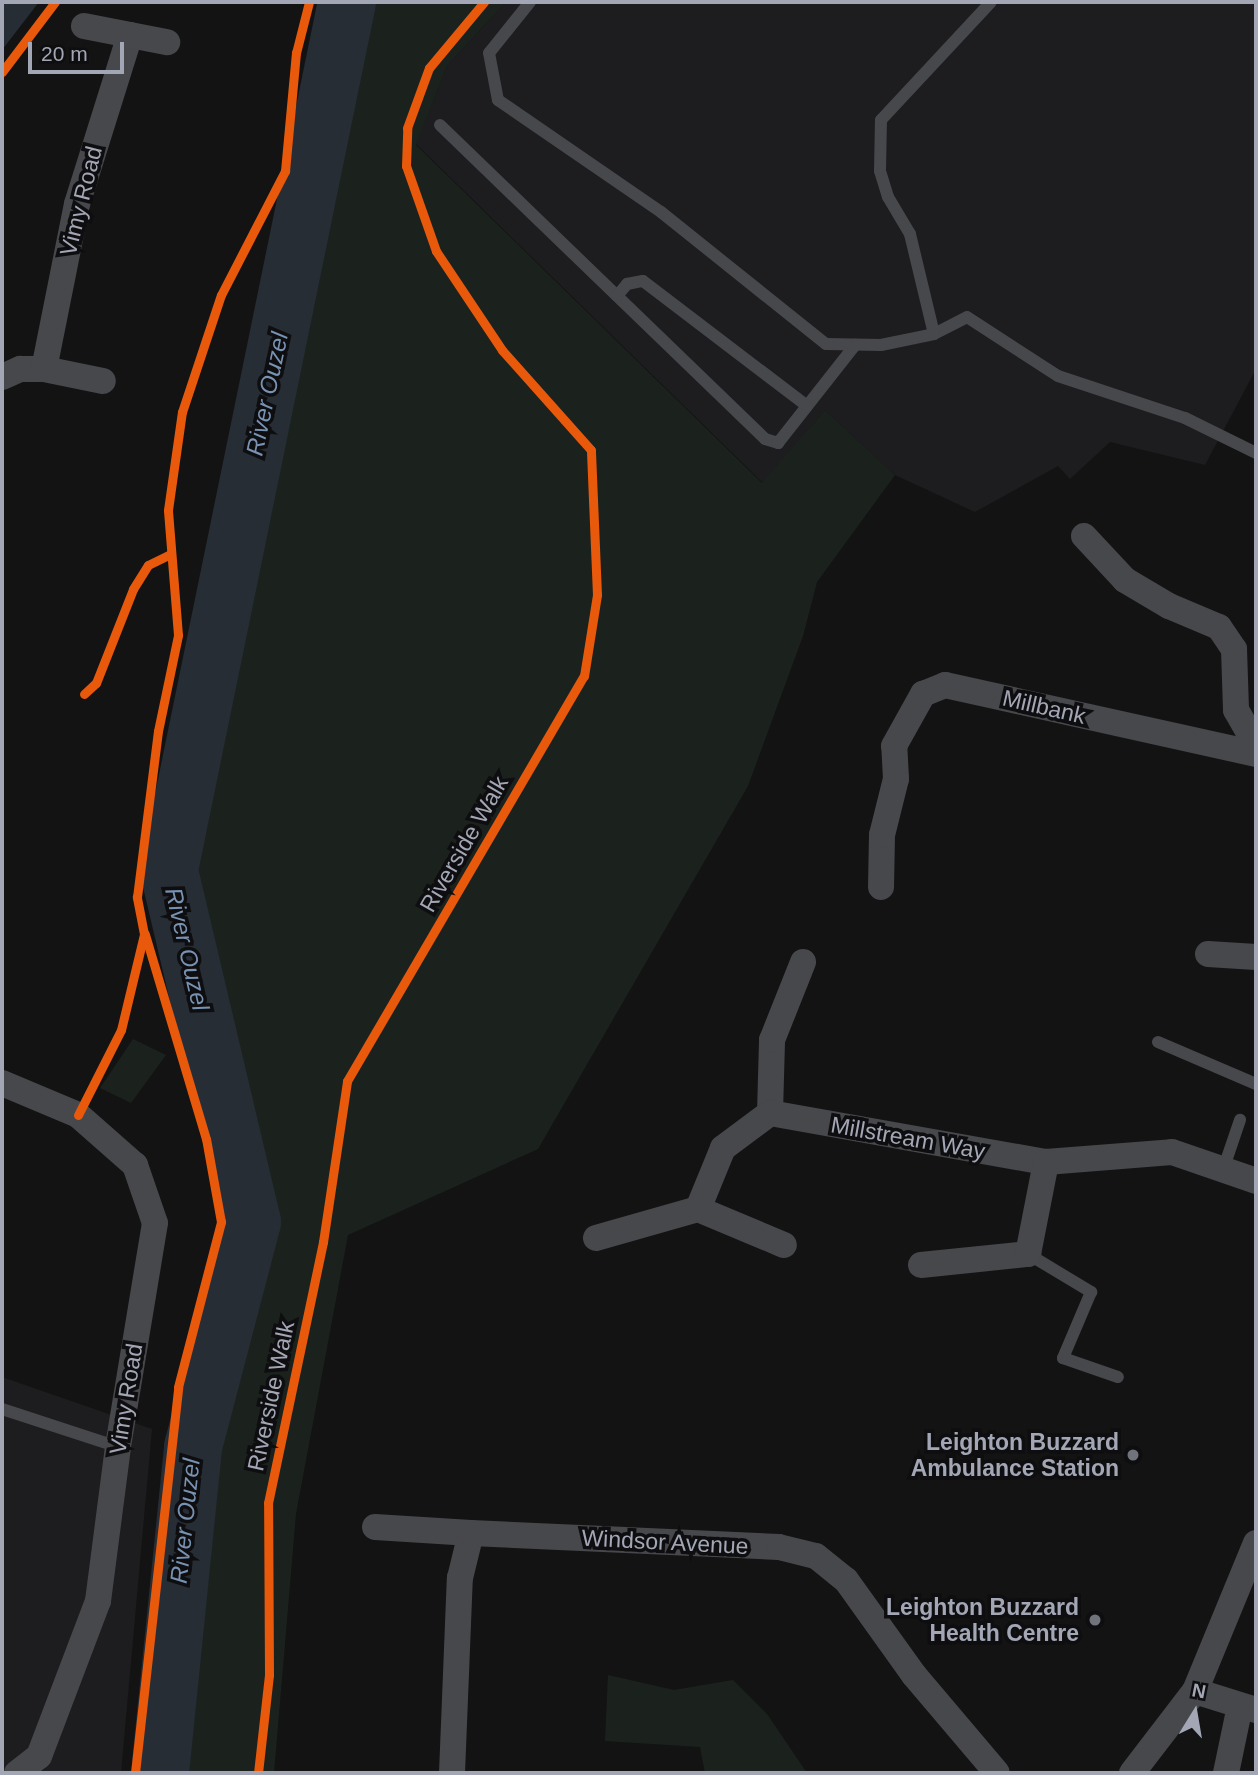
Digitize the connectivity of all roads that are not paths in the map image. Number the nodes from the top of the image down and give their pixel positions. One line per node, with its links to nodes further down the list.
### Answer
1 (530, 2): 9 (lane)
2 (992, 2): 8 (lane)
3 (84, 26): 4 (street)
4 (130, 35): 5 (street); 10 (street, Vimy Road)
5 (167, 42)
6 (440, 125): 7 (lane)
7 (617, 296): 13 (lane); 13 (lane)
8 (934, 334): 9 (lane); 14 (lane)
9 (855, 345): 13 (lane)
10 (44, 369): 11 (street); 12 (street)
11 (2, 377)
12 (103, 381)
13 (807, 406)
14 (1256, 453)
15 (1084, 536): 16 (street)
16 (1256, 745)
17 (1256, 754): 18 (street, Millbank)
18 (881, 887)
19 (1208, 954): 20 (street)
20 (1256, 957)
21 (803, 962): 25 (street)
22 (1158, 1042): 24 (lane)
23 (2, 1083): 37 (street, Vimy Road)
24 (1256, 1084)
25 (771, 1113): 27 (street, Millstream Way); 30 (street)
26 (1240, 1120): 28 (lane)
27 (1046, 1162): 28 (street, Millstream Way); 33 (street)
28 (1224, 1167): 29 (street, Millstream Way)
29 (1256, 1181)
30 (698, 1209): 31 (street); 32 (street)
31 (596, 1238)
32 (784, 1245)
33 (1028, 1254): 34 (street); 35 (lane)
34 (921, 1265)
35 (1118, 1377)
36 (2, 1409): 37 (lane)
37 (118, 1447): 43 (street, Vimy Road)
38 (375, 1527): 39 (street, Windsor Avenue)
39 (471, 1533): 44 (street); 45 (street, Windsor Avenue)
40 (1256, 1543): 41 (street)
41 (1195, 1691): 42 (street); 46 (street)
42 (1248, 1708): 47 (street)
43 (17, 1773)
44 (452, 1773)
45 (997, 1773)
46 (1132, 1773)
47 (1226, 1773)

